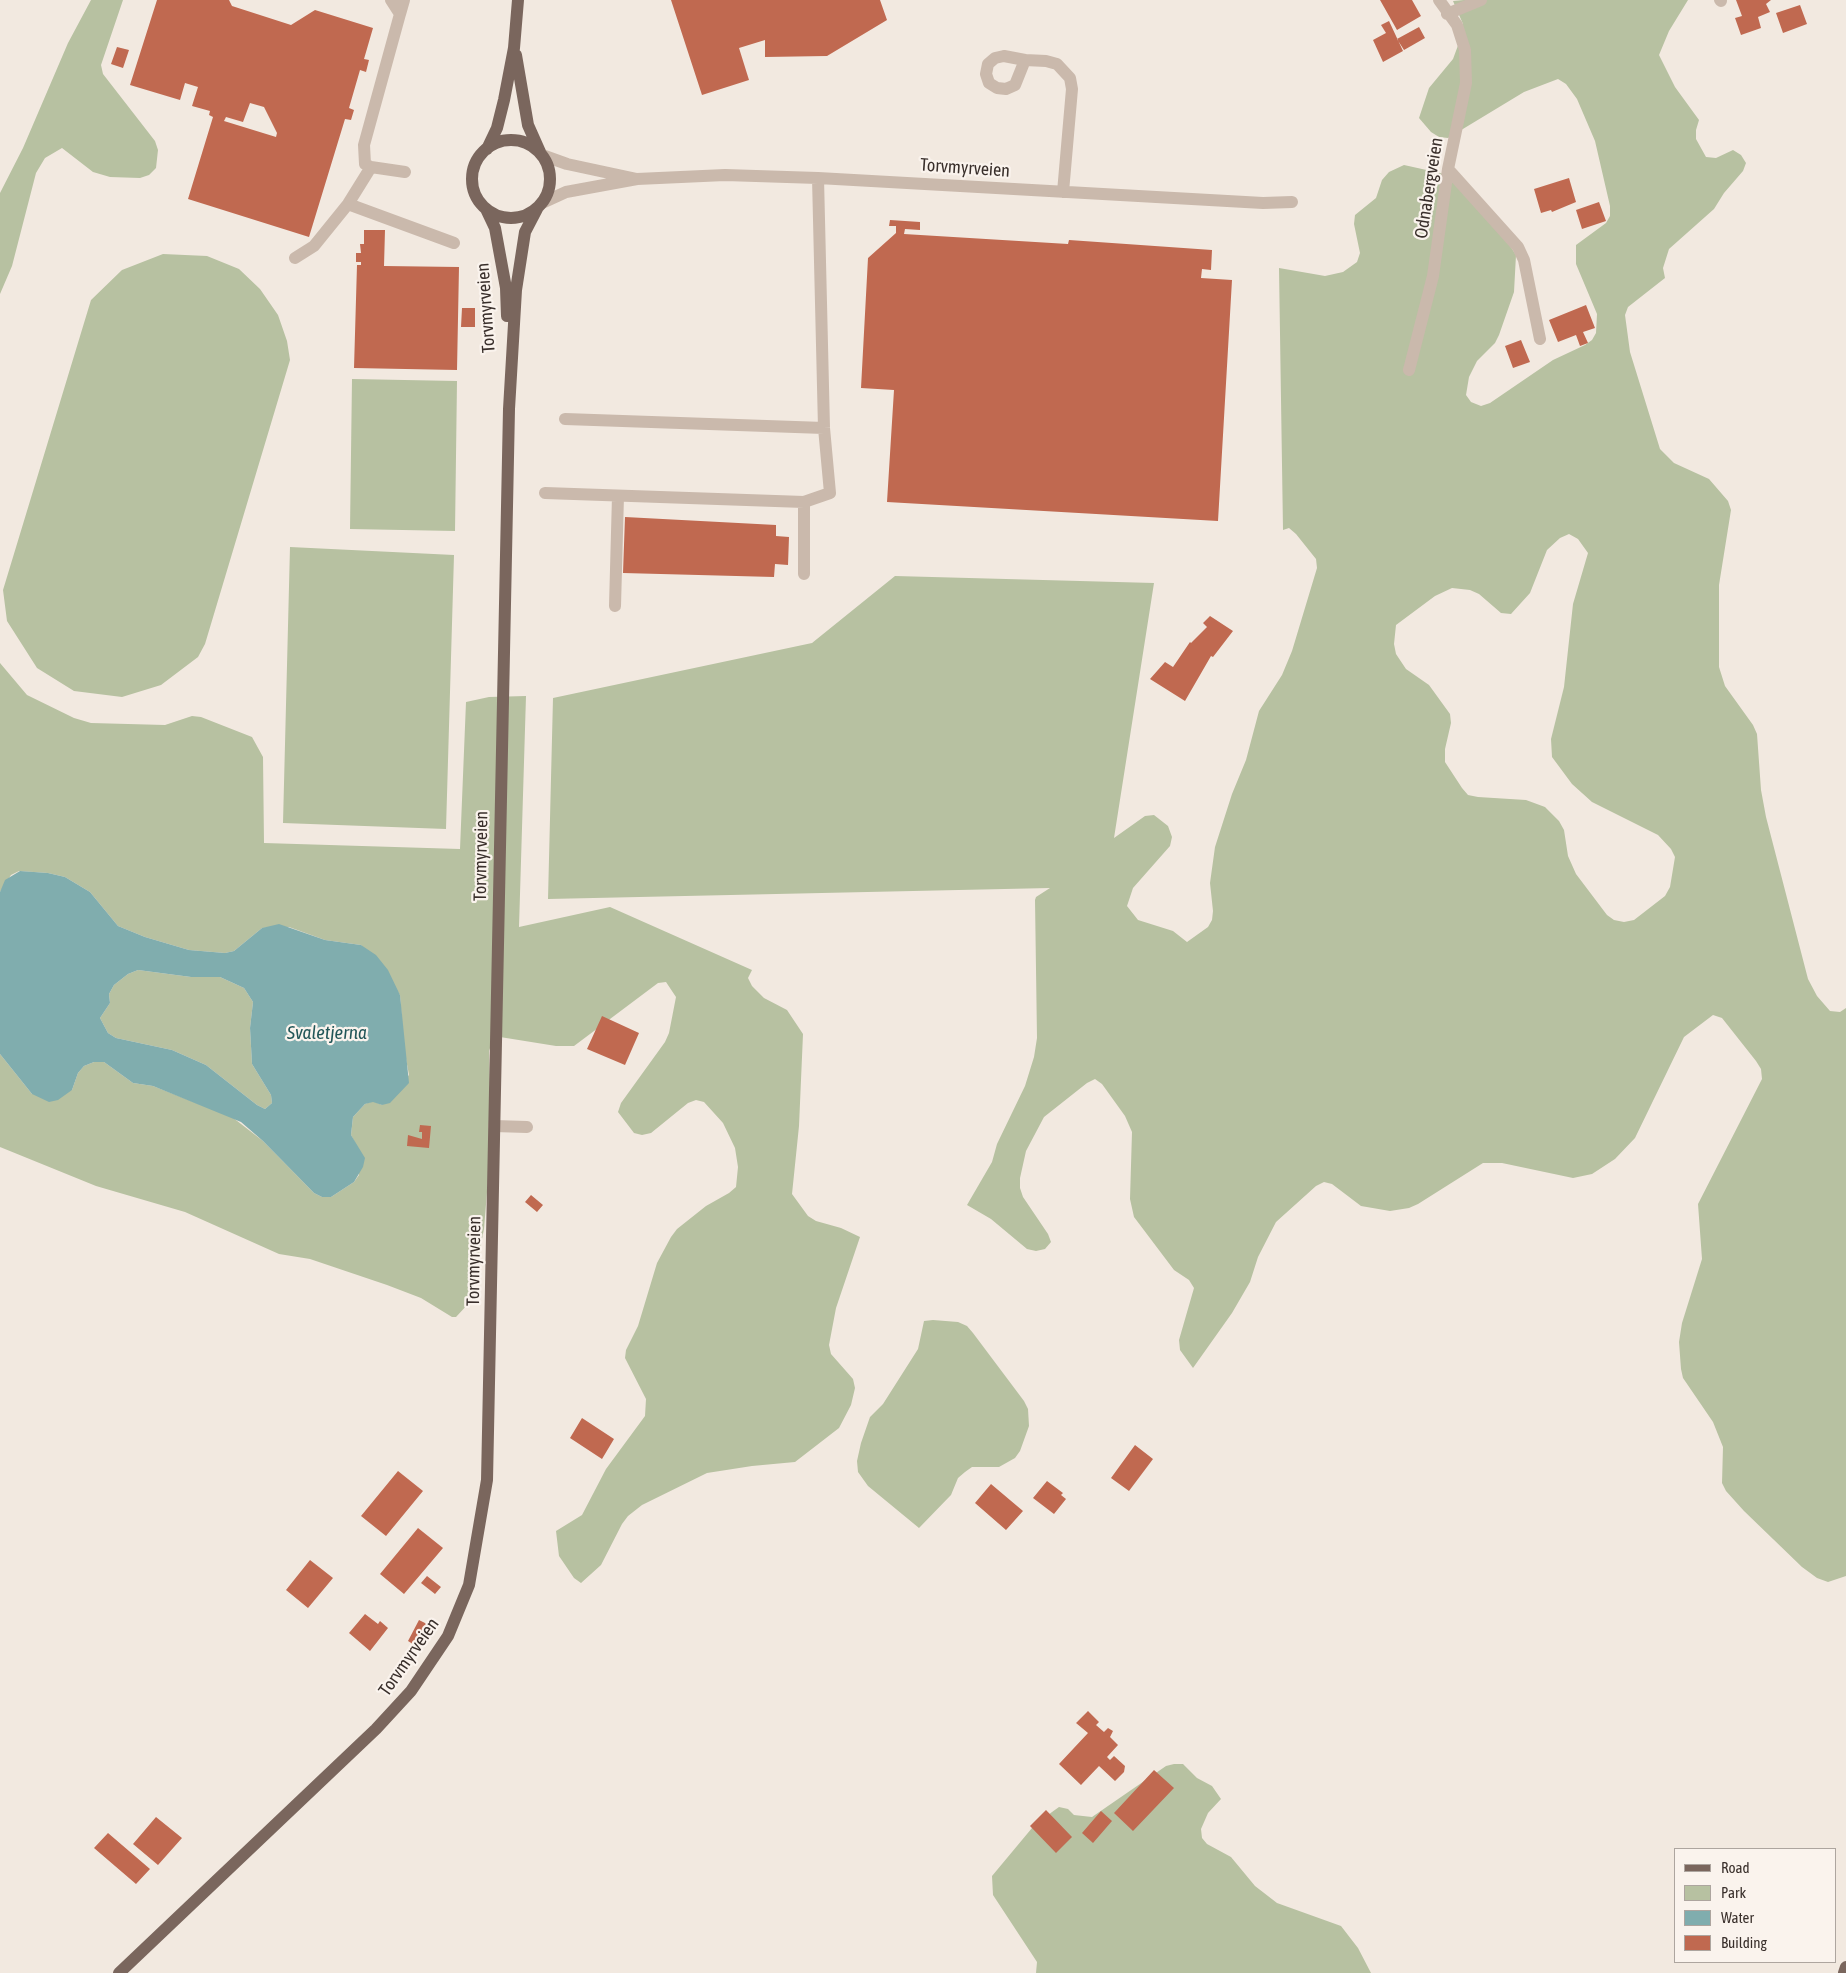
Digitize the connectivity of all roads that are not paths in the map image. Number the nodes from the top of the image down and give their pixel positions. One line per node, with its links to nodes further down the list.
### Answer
1 (391, 0): 6 (street)
2 (404, 0): 6 (street)
3 (518, 0): 8 (main road)
4 (1439, 0): 7 (street, Odnabergveien)
5 (1481, 0): 7 (street)
6 (400, 14): 12 (street)
7 (1447, 14): 13 (street, Odnabergveien)
8 (514, 48): 10 (main road); 11 (main road)
9 (1025, 60): 17 (street)
10 (487, 149): 11 (main road); 21 (main road)
11 (541, 154): 16 (street); 20 (main road)
12 (371, 167): 14 (street); 19 (street)
13 (1448, 169): 24 (street); 25 (street, Odnabergveien)
14 (405, 172)
15 (818, 178): 16 (street, Torvmyrveien); 17 (street, Torvmyrveien); 28 (street)
16 (637, 179): 20 (street)
17 (1063, 192): 18 (street, Torvmyrveien)
18 (1292, 202)
19 (348, 204): 22 (street); 23 (street)
20 (539, 206): 21 (main road); 26 (main road, Torvmyrveien)
21 (484, 207): 26 (main road, Torvmyrveien)
22 (454, 243)
23 (295, 258)
24 (1540, 339)
25 (1409, 370)
26 (509, 409): 34 (main road, Torvmyrveien)
27 (565, 419): 28 (street)
28 (824, 428): 31 (street)
29 (545, 493): 30 (street)
30 (618, 496): 31 (street); 33 (street)
31 (804, 502): 32 (street)
32 (804, 574)
33 (616, 606)
34 (494, 1126): 35 (street); 37 (main road, Torvmyrveien)
35 (527, 1128)
36 (1846, 1967): 38 (main road)
37 (120, 1973)
38 (1844, 1973)

